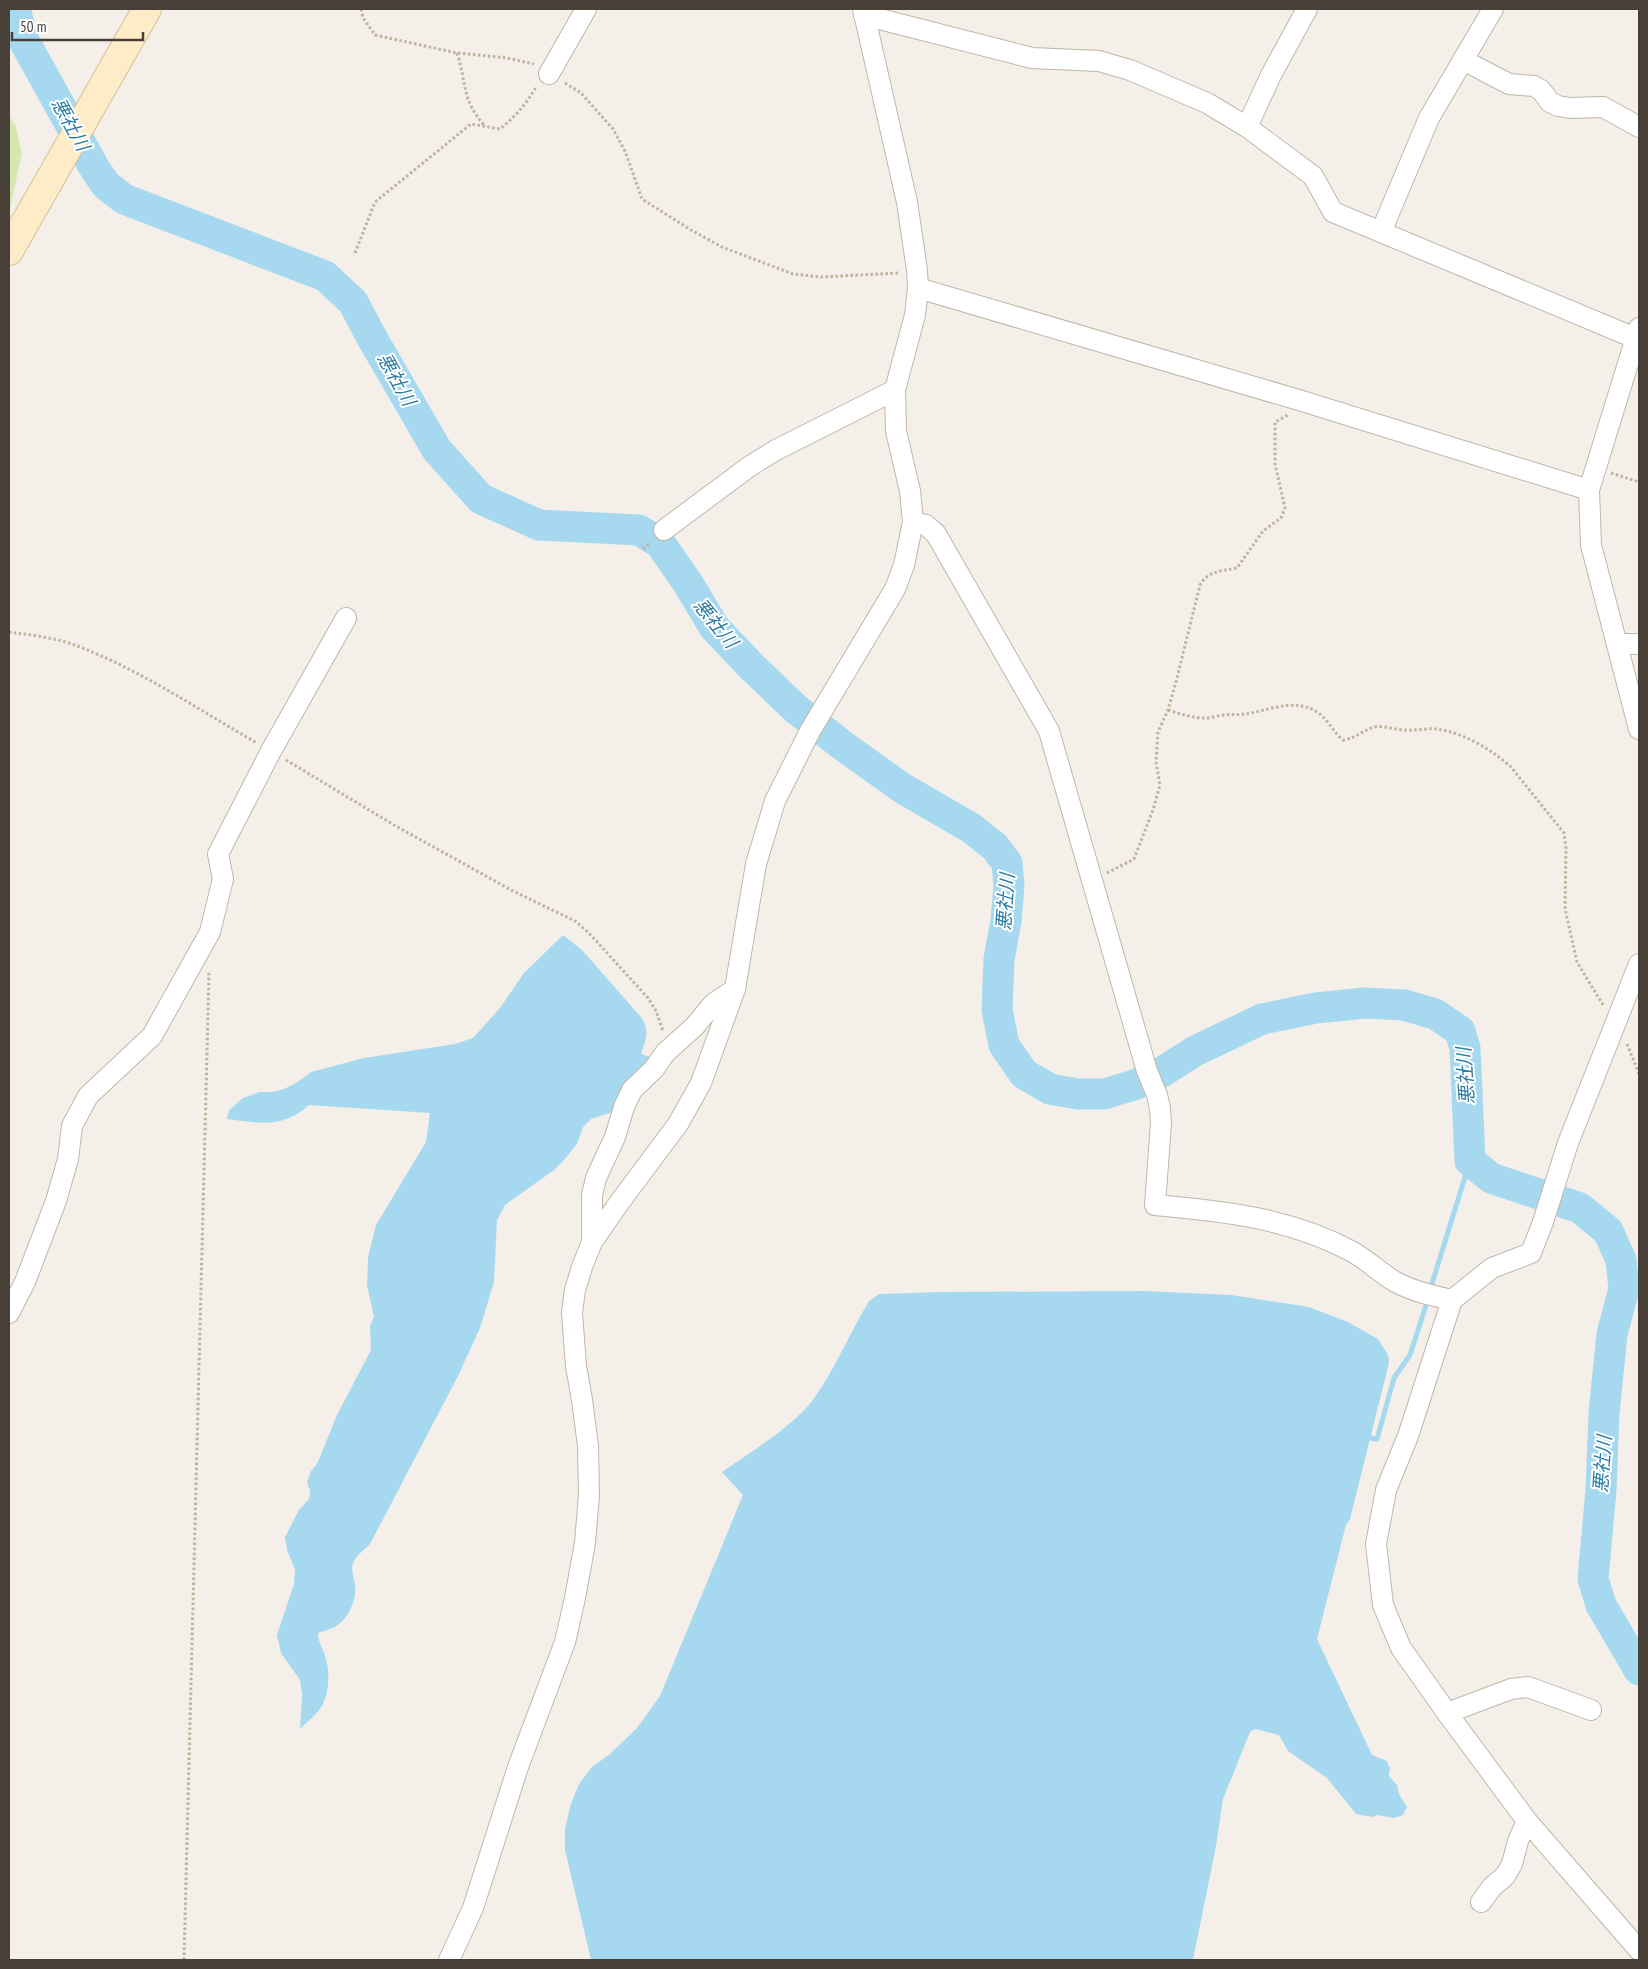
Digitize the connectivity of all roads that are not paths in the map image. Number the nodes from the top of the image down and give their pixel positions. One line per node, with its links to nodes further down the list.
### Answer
1 (147, 9): 11 (main road)
2 (586, 9): 7 (street)
3 (1307, 9): 8 (street)
4 (1493, 9): 6 (street)
5 (864, 12): 8 (street); 12 (street)
6 (1463, 60): 9 (street); 10 (street)
7 (547, 72)
8 (1246, 127): 10 (street)
9 (1639, 127)
10 (1381, 232): 13 (street)
11 (9, 251)
12 (918, 279): 14 (street); 15 (street)
13 (1638, 336): 15 (street)
14 (895, 390): 16 (street); 17 (street)
15 (1589, 490): 19 (street)
16 (913, 522): 23 (street); 25 (street)
17 (664, 530)
18 (346, 618): 26 (street)
19 (1618, 644): 20 (street); 21 (street)
20 (1639, 644)
21 (1639, 729)
22 (1639, 964): 25 (street)
23 (735, 989): 24 (street); 24 (street)
24 (592, 1242): 32 (street)
25 (1437, 1296): 28 (street)
26 (9, 1313)
27 (1591, 1710): 28 (street)
28 (1447, 1714): 29 (street)
29 (1527, 1821): 30 (street); 31 (street)
30 (1481, 1902)
31 (1639, 1950)
32 (449, 1960)

